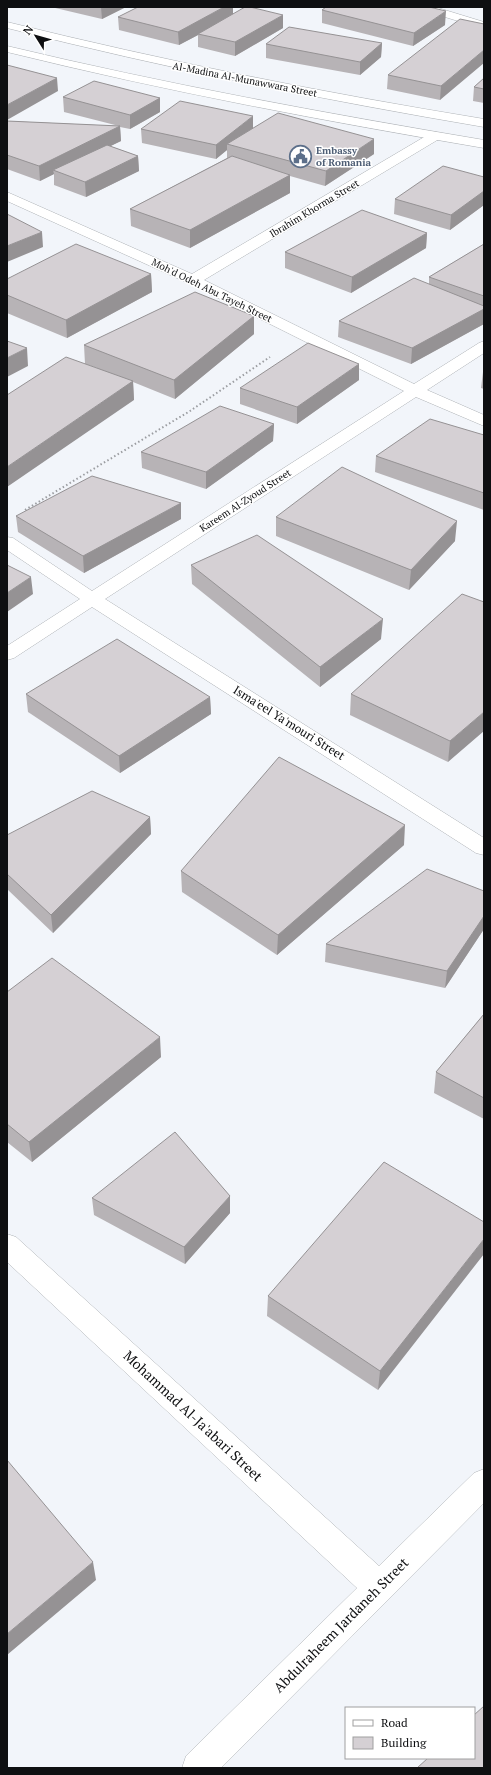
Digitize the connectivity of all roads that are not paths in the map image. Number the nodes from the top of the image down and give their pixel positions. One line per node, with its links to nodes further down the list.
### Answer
1 (422, 7): 3 (street)
2 (7, 24): 5 (street, Al-Madina Al-Munawwara Street)
3 (484, 26)
4 (7, 49): 6 (street, Al-Madina Al-Munawwara Street)
5 (484, 123)
6 (435, 136): 7 (street, Al-Madina Al-Munawwara Street); 9 (street, Ibrahim Khorma Street)
7 (484, 144)
8 (7, 196): 9 (street, Moh'd Odeh Abu Tayeh Street)
9 (193, 280): 11 (street, Moh'd Odeh Abu Tayeh Street)
10 (484, 346): 11 (street, Kareem Al-Zyoud Street)
11 (414, 390): 12 (street, Moh'd Odeh Abu Tayeh Street); 14 (street, Kareem Al-Zyoud Street)
12 (484, 421)
13 (7, 542): 14 (street, Isma'eel Ya'mouri Street)
14 (92, 599): 15 (street, Kareem Al-Zyoud Street); 16 (street, Isma'eel Ya'mouri Street)
15 (7, 654)
16 (484, 848)
17 (7, 1245): 19 (street, Mohammad Al-Ja'abari Street)
18 (484, 1483): 19 (street, Abdulraheem Jardaneh Street)
19 (379, 1586): 20 (street, Abdulraheem Jardaneh Street)
20 (198, 1768)

